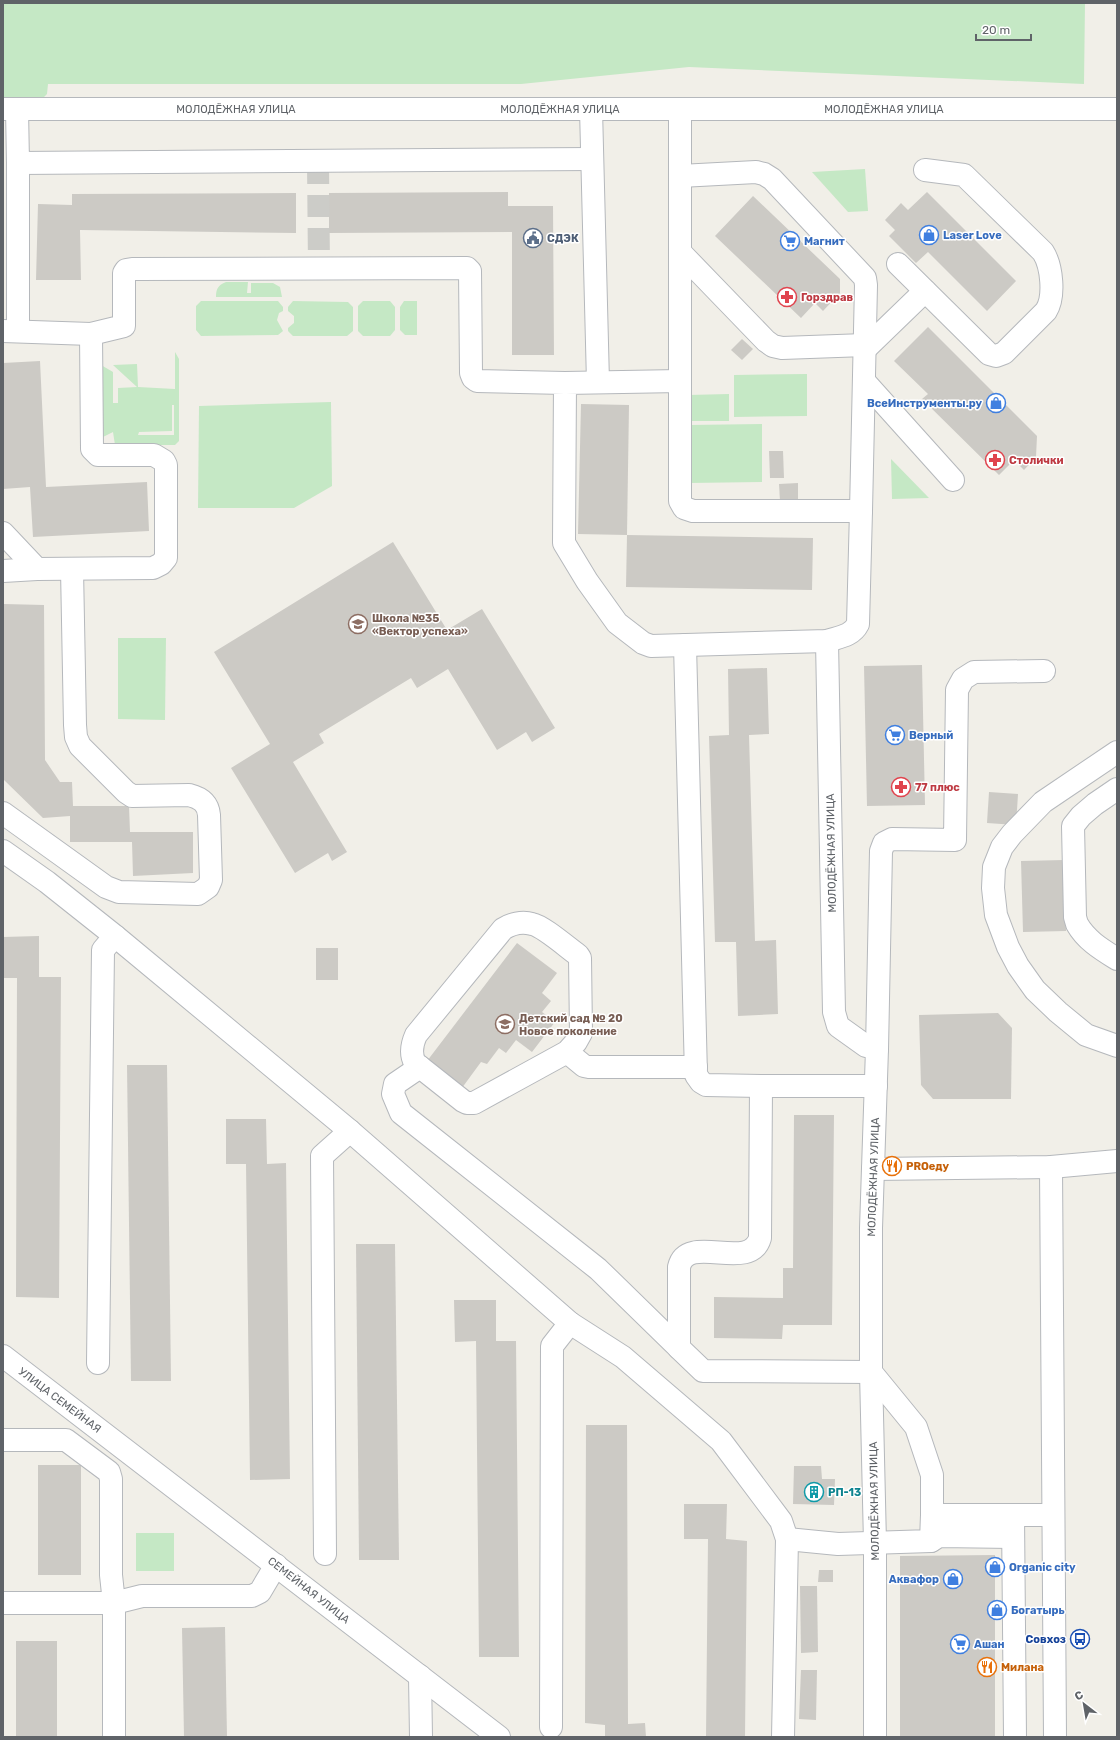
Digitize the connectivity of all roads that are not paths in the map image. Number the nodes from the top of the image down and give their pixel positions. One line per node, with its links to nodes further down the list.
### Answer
1 (10, 109): 2 (street, МОЛОДЁЖНАЯ УЛИЦА); 6 (street)
2 (591, 109): 3 (street, МОЛОДЁЖНАЯ УЛИЦА); 5 (street)
3 (680, 109): 4 (street, МОЛОДЁЖНАЯ УЛИЦА); 8 (street)
4 (1117, 109)
5 (592, 159): 6 (street); 18 (street)
6 (18, 163): 12 (street)
7 (925, 170): 11 (street)
8 (680, 176): 9 (street); 14 (street)
9 (680, 252): 14 (street); 15 (street)
10 (898, 264): 11 (street)
11 (925, 291): 14 (street)
12 (10, 326): 13 (street)
13 (91, 334): 17 (street); 22 (street)
14 (865, 347): 16 (street)
15 (680, 380): 18 (street); 20 (street)
16 (864, 381): 19 (street); 20 (street)
17 (565, 382): 18 (street); 26 (street)
18 (598, 382)
19 (953, 480)
20 (861, 511): 25 (street)
21 (3, 533): 23 (street)
22 (72, 569): 23 (street); 30 (street)
23 (37, 570): 24 (street)
24 (3, 571)
25 (827, 641): 26 (street); 35 (street, МОЛОДЁЖНАЯ УЛИЦА)
26 (685, 645): 38 (street)
27 (1044, 671): 35 (street)
28 (1117, 752): 34 (street)
29 (1117, 789): 33 (street)
30 (3, 812)
31 (3, 851): 32 (street)
32 (115, 936): 41 (street); 48 (street)
33 (1117, 959)
34 (1117, 1046)
35 (877, 1049): 40 (street, МОЛОДЁЖНАЯ УЛИЦА)
36 (567, 1052): 37 (street); 37 (street); 38 (street)
37 (420, 1067): 46 (street)
38 (696, 1067): 39 (street)
39 (761, 1086): 40 (street); 46 (street)
40 (876, 1086): 44 (street, МОЛОДЁЖНАЯ УЛИЦА)
41 (350, 1131): 45 (street); 60 (street)
42 (1117, 1161): 43 (street)
43 (1051, 1167): 44 (street); 55 (street)
44 (873, 1169): 49 (street, МОЛОДЁЖНАЯ УЛИЦА)
45 (570, 1323): 57 (street); 65 (street)
46 (679, 1348): 49 (street)
47 (3, 1356): 51 (street, УЛИЦА СЕМЕЙНАЯ)
48 (98, 1363)
49 (871, 1372): 53 (street); 59 (street, МОЛОДЁЖНАЯ УЛИЦА)
50 (3, 1440): 52 (street)
51 (118, 1444): 52 (street); 61 (street, СЕМЕЙНАЯ УЛИЦА)
52 (102, 1466): 63 (street)
53 (932, 1515): 54 (street); 58 (street)
54 (1014, 1515): 55 (street); 56 (street)
55 (1052, 1515): 72 (street)
56 (1013, 1537): 58 (street); 71 (street)
57 (787, 1539): 59 (street); 69 (street)
58 (931, 1541): 59 (street)
59 (875, 1543): 70 (street, МОЛОДЁЖНАЯ УЛИЦА)
60 (325, 1554)
61 (276, 1565): 63 (street); 64 (street, СЕМЕЙНАЯ УЛИЦА)
62 (3, 1603): 63 (street)
63 (114, 1604): 66 (street)
64 (420, 1676): 67 (street); 68 (street, СЕМЕЙНАЯ УЛИЦА)
65 (551, 1727)
66 (114, 1737)
67 (421, 1737)
68 (499, 1737)
69 (783, 1737)
70 (875, 1737)
71 (1015, 1737)
72 (1055, 1737)

